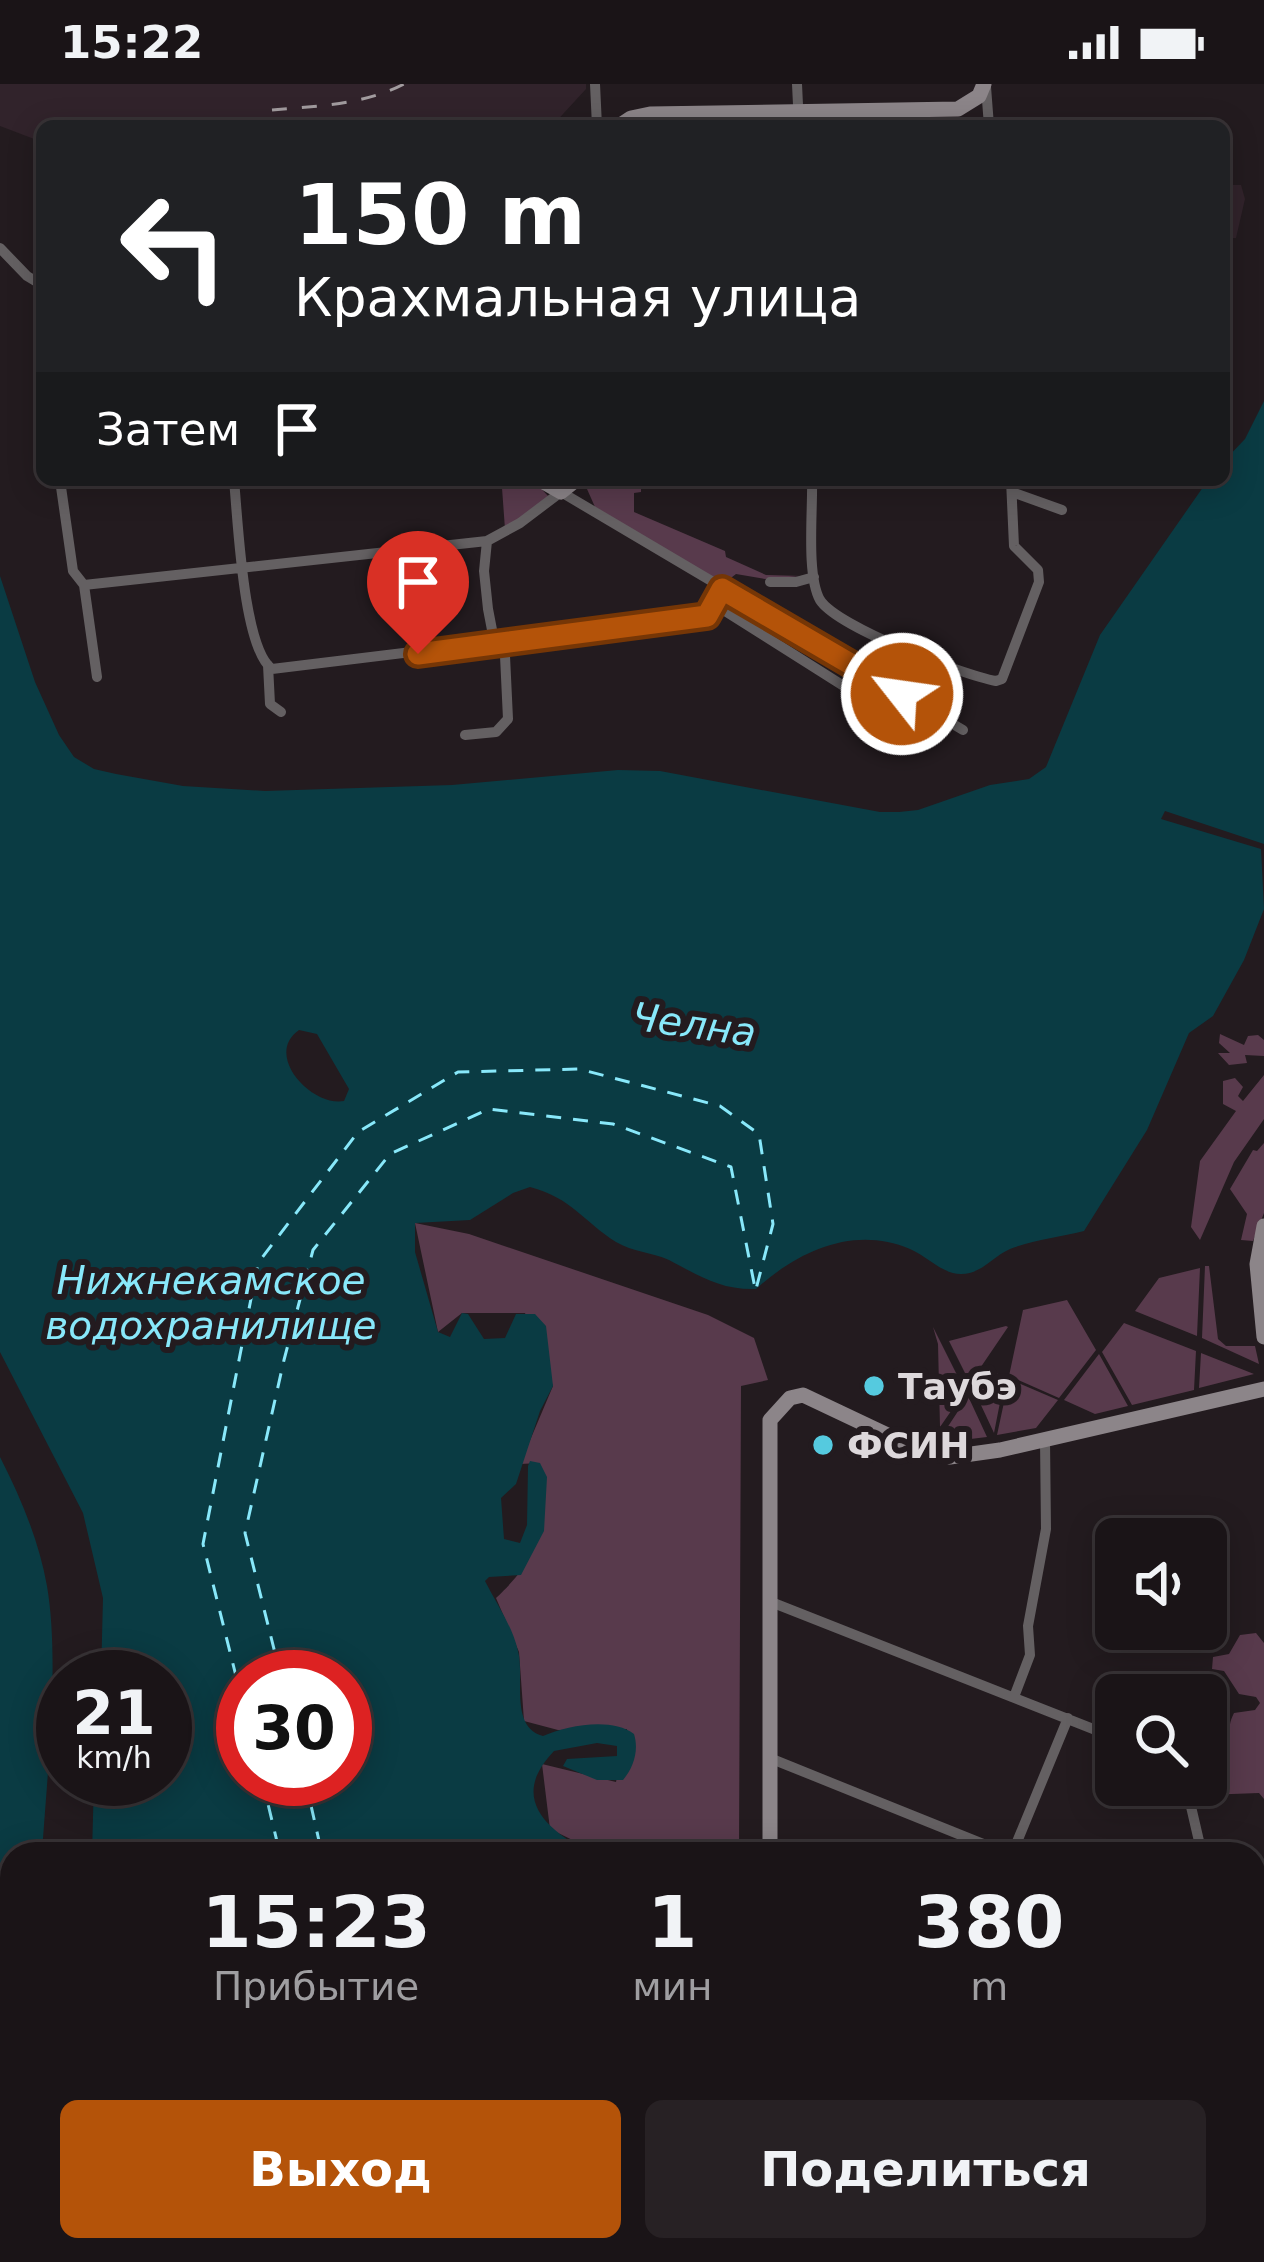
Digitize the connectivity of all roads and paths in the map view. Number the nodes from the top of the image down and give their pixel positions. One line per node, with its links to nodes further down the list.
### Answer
1 (596, 84): 5 (street)
2 (797, 84): 4 (street)
3 (985, 84): 4 (street); 7 (street)
4 (798, 119): 6 (street)
5 (597, 120)
6 (628, 120)
7 (988, 120)
8 (0, 248): 9 (street)
9 (36, 282)
10 (61, 486): 22 (street)
11 (235, 486): 19 (street)
12 (551, 486): 16 (street)
13 (568, 486): 16 (street)
14 (812, 486): 20 (street)
15 (1012, 486): 17 (street); 20 (street)
16 (561, 491): 18 (street); 23 (street)
17 (1062, 510)
18 (487, 542): 19 (street); 25 (street)
19 (244, 566): 22 (street); 26 (street)
20 (814, 577): 21 (street)
21 (770, 582)
22 (84, 585): 27 (street)
23 (722, 589): 24 (street); 30 (street)
24 (714, 604): 25 (street); 29 (street)
25 (499, 644): 26 (street); 31 (street)
26 (266, 664): 28 (street)
27 (97, 677)
28 (281, 712)
29 (910, 728)
30 (963, 730)
31 (465, 735)
32 (1264, 1226): 33 (street)
33 (1264, 1337)
34 (1264, 1389): 35 (street)
35 (1045, 1440): 36 (street); 37 (street)
36 (771, 1601): 37 (street); 40 (street)
37 (1014, 1696): 38 (street)
38 (1068, 1718): 39 (street); 44 (street)
39 (1095, 1729)
40 (772, 1760): 42 (street); 43 (street)
41 (1191, 1806): 45 (street)
42 (770, 1842)
43 (980, 1842)
44 (1015, 1842)
45 (1199, 1842)

